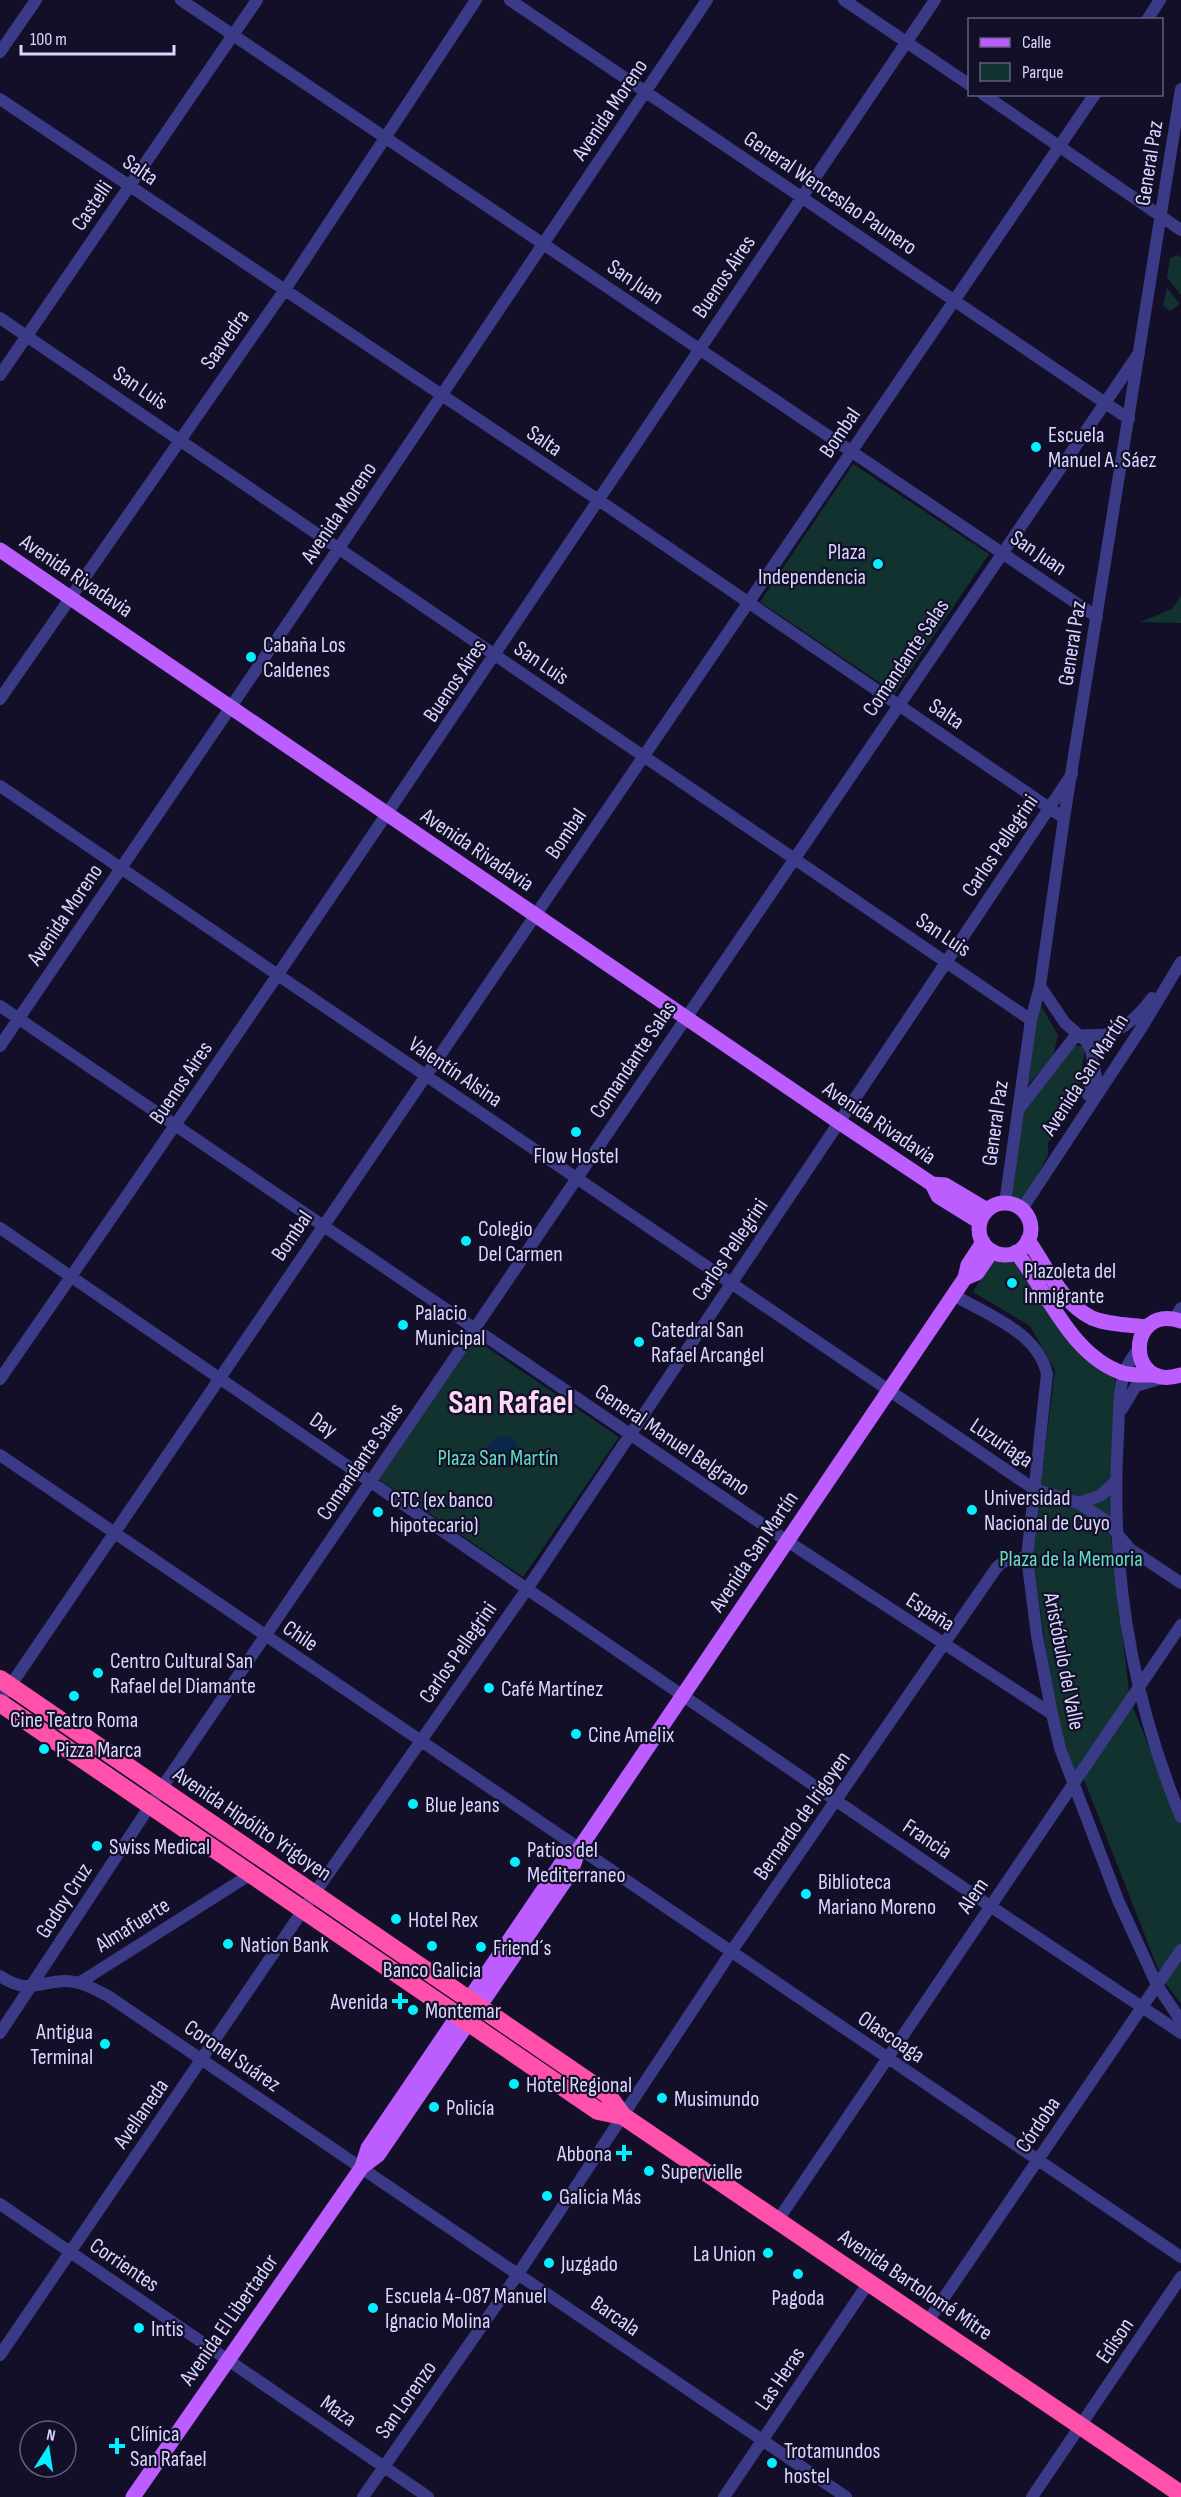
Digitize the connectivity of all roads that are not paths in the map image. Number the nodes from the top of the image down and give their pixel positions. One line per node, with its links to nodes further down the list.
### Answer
1 (36, 0): 13 (street)
2 (181, 0): 11 (street, San Juan)
3 (257, 0): 11 (street, Castelli)
4 (476, 0): 20 (street, Saavedra)
5 (510, 0): 16 (street, General Wenceslao Paunero)
6 (707, 0): 16 (street, Avenida Moreno)
7 (844, 0): 12 (street)
8 (935, 0): 12 (street, Buenos Aires)
9 (1160, 0): 10 (street)
10 (1148, 18)
11 (233, 36): 20 (street, San Juan); 22 (street, Castelli)
12 (907, 42): 14 (street); 23 (street, Buenos Aires)
13 (0, 52)
14 (968, 85)
15 (1181, 89): 24 (street, General Paz)
16 (646, 92): 23 (street, General Wenceslao Paunero); 26 (street, Avenida Moreno)
17 (986, 96): 21 (street)
18 (1094, 96): 21 (street, Bombal)
19 (0, 99): 22 (street, Salta)
20 (385, 138): 26 (street, San Juan); 27 (street, Saavedra)
21 (1059, 147): 24 (street); 28 (street, Bombal)
22 (129, 187): 27 (street, Salta); 30 (street, Castelli)
23 (801, 197): 28 (street, General Wenceslao Paunero); 31 (street, Buenos Aires)
24 (1161, 216): 25 (street); 32 (street, General Paz)
25 (1181, 230)
26 (544, 244): 31 (street, San Juan); 34 (street, Avenida Moreno)
27 (284, 291): 34 (street, Salta); 37 (street, Saavedra)
28 (954, 300): 35 (street, General Wenceslao Paunero); 38 (street, Bombal)
29 (0, 318): 30 (street, San Luis)
30 (27, 336): 33 (street, Castelli); 37 (street, San Luis)
31 (700, 349): 38 (street, San Juan); 39 (street, Buenos Aires)
32 (1139, 353): 35 (street, Comandante Salas); 36 (street, General Paz)
33 (0, 375)
34 (441, 396): 39 (street, Salta); 40 (street, Avenida Moreno)
35 (1106, 405): 36 (street, General Wenceslao Paunero); 42 (street, Comandante Salas)
36 (1129, 419): 45 (street, General Paz)
37 (180, 439): 40 (street, San Luis); 43 (street, Saavedra)
38 (852, 450): 42 (street, San Juan); 44 (street, Bombal)
39 (597, 499): 44 (street, Salta); 46 (street, Buenos Aires)
40 (339, 548): 46 (street, San Luis); 49 (street, Avenida Moreno)
41 (0, 550): 43 (main road, Avenida Rivadavia)
42 (1002, 552): 45 (street, San Juan); 48 (street, Comandante Salas)
43 (69, 597): 47 (street, Saavedra); 49 (main road, Avenida Rivadavia)
44 (748, 602): 48 (street, Salta); 50 (street, Bombal)
45 (1097, 617): 51 (street, General Paz)
46 (495, 656): 50 (street, San Luis); 54 (street, Buenos Aires)
47 (0, 699)
48 (899, 705): 53 (street, Salta); 56 (street, Comandante Salas)
49 (230, 707): 54 (main road, Avenida Rivadavia); 57 (street, Avenida Moreno)
50 (643, 756): 56 (street, San Luis); 58 (street, Bombal)
51 (1072, 774): 53 (street, Carlos Pellegrini); 55 (street, General Paz)
52 (0, 786): 57 (street, Valentín Alsina)
53 (1049, 808): 55 (street, Salta); 59 (street, Carlos Pellegrini)
54 (388, 814): 58 (main road, Avenida Rivadavia); 61 (street, Buenos Aires)
55 (1064, 818): 62 (street, General Paz)
56 (794, 858): 59 (street, San Luis); 65 (street, Comandante Salas)
57 (121, 868): 61 (street, Valentín Alsina); 64 (street, Avenida Moreno)
58 (534, 915): 65 (main road, Avenida Rivadavia); 69 (street, Bombal)
59 (947, 961): 66 (street, San Luis); 71 (street, Carlos Pellegrini)
60 (1181, 962): 67 (street, Avenida San Martín); 73 (street, Avenida San Martín)
61 (279, 974): 69 (street, Valentín Alsina); 72 (street, Buenos Aires)
62 (1040, 986): 66 (street, General Paz); 67 (street)
63 (0, 1006): 64 (street, General Manuel Belgrano)
64 (18, 1018): 68 (street, Avenida Moreno); 72 (street, General Manuel Belgrano)
65 (685, 1018): 71 (main road, Avenida Rivadavia); 74 (street, Comandante Salas)
66 (1031, 1020): 70 (street, General Paz)
67 (1080, 1035): 70 (street, Avenida San Martín); 73 (street)
68 (0, 1046)
69 (425, 1075): 74 (street, Valentín Alsina); 78 (street, Bombal)
70 (1017, 1111): 75 (street, General Paz)
71 (839, 1122): 77 (main road, Avenida Rivadavia); 84 (street, Carlos Pellegrini)
72 (176, 1126): 78 (street, General Manuel Belgrano); 83 (street, Buenos Aires)
73 (1057, 1156): 76 (street, Avenida San Martín)
74 (576, 1178): 84 (street, Valentín Alsina); 88 (street, Comandante Salas)
75 (1005, 1203): 76 (main road); 77 (main road)
76 (1022, 1209): 80 (main road)
77 (983, 1216): 81 (main road)
78 (323, 1226): 88 (street, General Manuel Belgrano); 93 (street, Bombal)
79 (0, 1228): 83 (street, Day)
80 (1028, 1240): 82 (main road); 87 (main road)
81 (987, 1247): 82 (main road); 85 (main road, Avenida San Martín)
82 (1016, 1252): 90 (main road)
83 (71, 1276): 92 (street, Buenos Aires); 93 (street, Day)
84 (731, 1283): 94 (street, Valentín Alsina); 96 (street, Carlos Pellegrini)
85 (954, 1295): 94 (main road, Avenida San Martín); 100 (street, Aristóbulo del Valle)
86 (1179, 1316): 87 (main road)
87 (1147, 1327): 89 (main road)
88 (474, 1328): 96 (street, General Manuel Belgrano); 98 (street, Comandante Salas)
89 (1138, 1350): 90 (street); 91 (main road)
90 (1122, 1373): 91 (main road); 95 (street)
91 (1171, 1377): 95 (street)
92 (0, 1379)
93 (219, 1379): 98 (street, Day); 103 (street, Bombal)
94 (889, 1391): 100 (street, Luzuriaga); 104 (main road, Avenida San Martín)
95 (1119, 1416): 99 (street)
96 (630, 1435): 104 (street, General Manuel Belgrano); 107 (street, Carlos Pellegrini)
97 (0, 1455): 103 (street, Chile)
98 (370, 1481): 107 (street, Day); 109 (street, Comandante Salas)
99 (1115, 1482): 101 (street); 102 (street)
100 (1034, 1489): 101 (street, Luzuriaga); 105 (street, Aristóbulo del Valle)
101 (1078, 1503): 102 (street, Luzuriaga)
102 (1116, 1533): 106 (street, Luzuriaga); 111 (street)
103 (115, 1534): 109 (street, Chile); 112 (street, Bombal)
104 (787, 1541): 110 (street, España); 113 (main road, Avenida San Martín)
105 (1027, 1557): 110 (street, Bernardo de Irigoyen); 114 (street, Aristóbulo del Valle)
106 (1181, 1583)
107 (527, 1588): 113 (street, Day); 115 (street, Carlos Pellegrini)
108 (1181, 1625): 111 (street, Alem)
109 (266, 1635): 115 (street, Chile); 117 (street, Comandante Salas)
110 (942, 1644): 114 (street, España); 118 (street, Bernardo de Irigoyen)
111 (1139, 1689): 116 (street, Alem); 120 (street)
112 (2, 1692): 117 (highway, Avenida Hipólito Yrigoyen); 119 (highway, Avenida Hipólito Yrigoyen)
113 (683, 1695): 118 (street, Francia); 122 (main road, Avenida San Martín)
114 (1052, 1714): 116 (street, Aristóbulo del Valle)
115 (421, 1742): 122 (street, Chile); 124 (street, Carlos Pellegrini)
116 (1073, 1783): 125 (street, Alem); 131 (street, Aristóbulo del Valle)
117 (161, 1789): 119 (street, Godoy Cruz); 124 (highway, Avenida Hipólito Yrigoyen)
118 (838, 1801): 125 (street, Francia); 128 (street, Bernardo de Irigoyen)
119 (150, 1805): 123 (highway, Avenida Hipólito Yrigoyen); 132 (street, Godoy Cruz)
120 (1178, 1805): 121 (street)
121 (1181, 1817)
122 (579, 1849): 128 (street, Olascoaga); 133 (main road, Avenida San Martín)
123 (251, 1874): 126 (highway, Avenida Hipólito Yrigoyen); 130 (street, Almafuerte)
124 (314, 1894): 126 (street, Avellaneda); 133 (highway, Avenida Hipólito Yrigoyen)
125 (990, 1906): 134 (street, Francia); 139 (street, Alem)
126 (303, 1910): 135 (highway, Avenida Hipólito Yrigoyen); 140 (street, Avellaneda)
127 (1181, 1950): 131 (street, Córdoba)
128 (731, 1952): 139 (street, Olascoaga); 141 (street, Bernardo de Irigoyen)
129 (0, 1976): 132 (street)
130 (79, 1983): 132 (street); 140 (street, Coronel Suárez)
131 (1157, 1985): 134 (street, Córdoba); 136 (street, Aristóbulo del Valle)
132 (30, 1988): 137 (street, Godoy Cruz)
133 (474, 2003): 135 (main road, Avenida San Martín); 141 (highway, Avenida Bartolomé Mitre)
134 (1143, 2007): 138 (street, Francia); 142 (street, Córdoba)
135 (463, 2019): 141 (highway, Avenida Bartolomé Mitre); 143 (main road, Avenida El Libertador)
136 (1181, 2021)
137 (0, 2033)
138 (1181, 2033)
139 (887, 2058): 142 (street, Olascoaga); 145 (street, Alem)
140 (202, 2060): 143 (street, Coronel Suárez); 146 (street, Avellaneda)
141 (623, 2116): 145 (highway, Avenida Bartolomé Mitre); 148 (street, San Lorenzo)
142 (1038, 2159): 147 (street, Olascoaga); 151 (street, Córdoba)
143 (362, 2167): 148 (street, Barcala); 153 (main road, Avenida El Libertador)
144 (0, 2204): 146 (street, Corrientes)
145 (778, 2220): 150 (highway, Avenida Bartolomé Mitre)
146 (70, 2251): 152 (street, Avellaneda); 153 (street, Corrientes)
147 (1181, 2257)
148 (518, 2274): 155 (street, Barcala); 156 (street, San Lorenzo)
149 (1181, 2277): 154 (street, Edison)
150 (869, 2282): 151 (highway, Avenida Bartolomé Mitre); 155 (street, Las Heras)
151 (928, 2321): 154 (highway, Avenida Bartolomé Mitre)
152 (0, 2355)
153 (227, 2358): 156 (street, Maza); 158 (main road, Avenida El Libertador)
154 (1081, 2425): 157 (highway, Avenida Bartolomé Mitre); 163 (street, Edison)
155 (762, 2440): 161 (street, Las Heras); 162 (street, Barcala)
156 (384, 2466): 159 (street, San Lorenzo); 160 (street, Maza)
157 (1181, 2494)
158 (133, 2497)
159 (363, 2497)
160 (428, 2497)
161 (724, 2497)
162 (846, 2497)
163 (1032, 2497)

